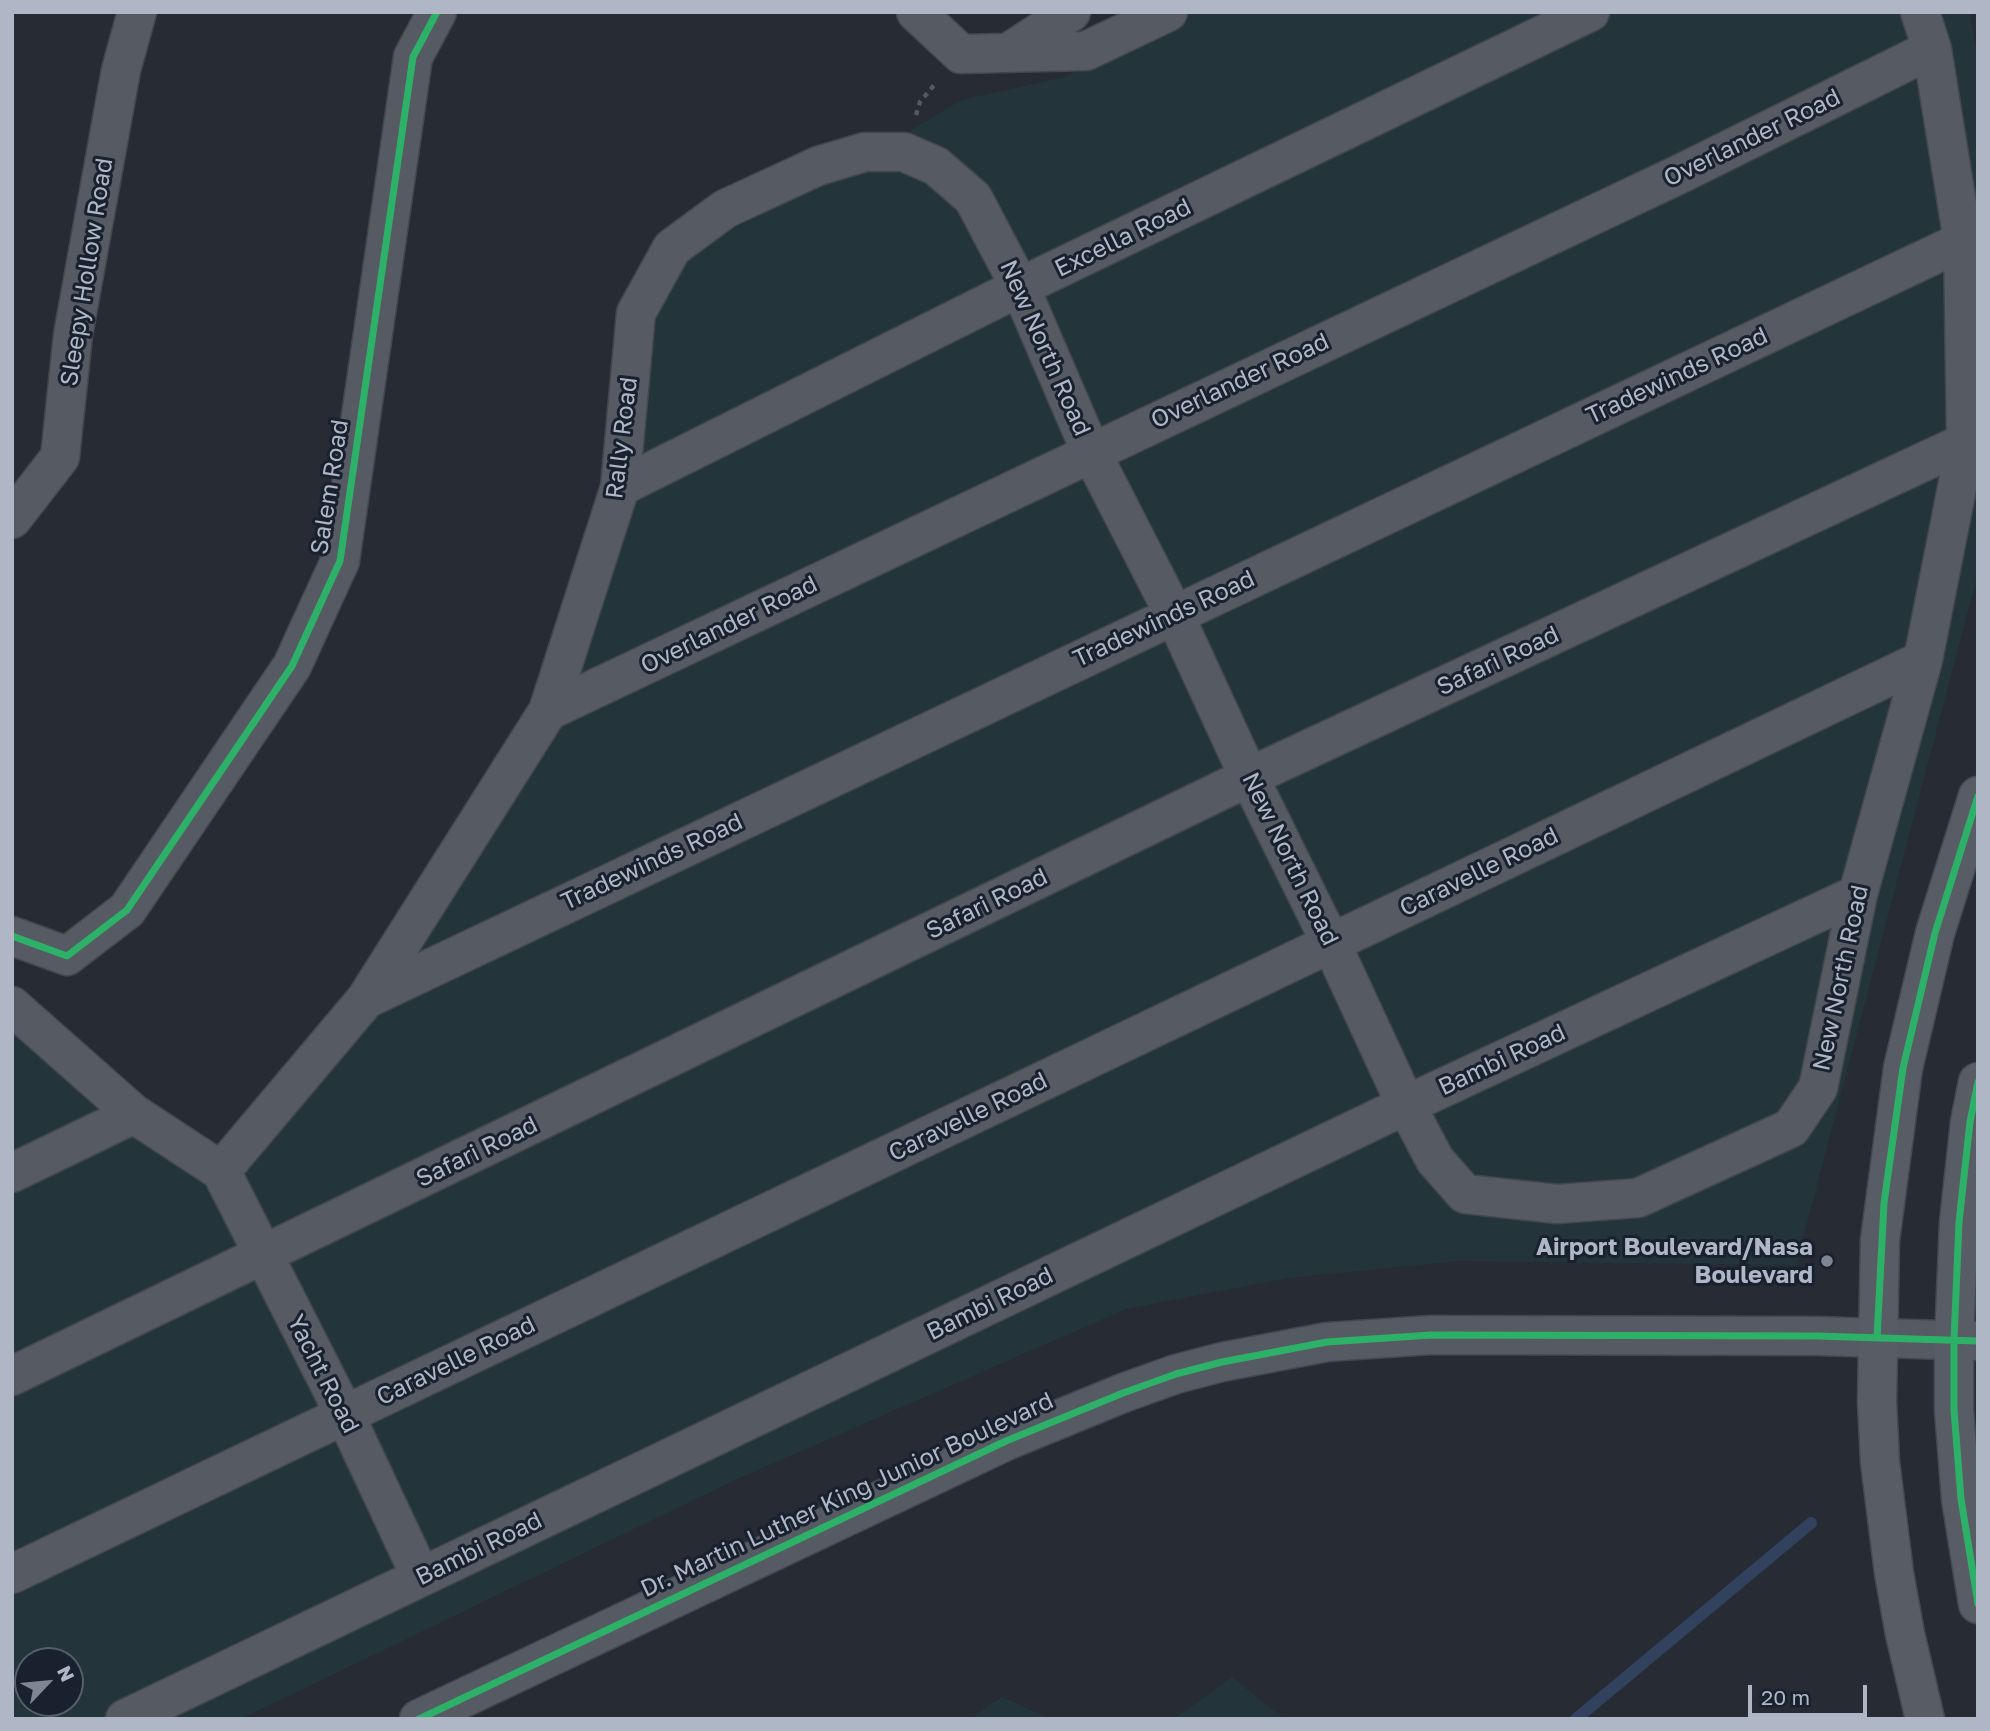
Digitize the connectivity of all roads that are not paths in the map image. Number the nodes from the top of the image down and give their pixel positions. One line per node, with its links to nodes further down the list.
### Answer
1 (137, 12): 16 (street, Sleepy Hollow Road)
2 (437, 12): 23 (street, Salem Road)
3 (916, 12): 9 (street)
4 (1070, 12): 9 (street)
5 (1168, 12): 9 (street)
6 (1590, 12): 12 (street, Excella Road)
7 (1920, 12): 8 (street, New North Road)
8 (1933, 49): 11 (street, New North Road); 14 (street, Overlander Road)
9 (1006, 53)
10 (973, 198): 12 (street, New North Road); 15 (street, Rally Road)
11 (1963, 241): 13 (street, New North Road); 17 (street, Tradewinds Road)
12 (1020, 287): 14 (street, New North Road); 15 (street, Excella Road)
13 (1966, 442): 18 (street, New North Road); 20 (street, Safari Road)
14 (1091, 452): 17 (street, New North Road); 19 (street, Overlander Road)
15 (620, 487): 19 (street, Rally Road)
16 (12, 519)
17 (1174, 614): 20 (street, New North Road); 25 (street, Tradewinds Road)
18 (1923, 660): 22 (street, New North Road); 24 (street, Caravelle Road)
19 (548, 712): 25 (street, Rally Road)
20 (1249, 777): 24 (street, New North Road); 32 (street, Safari Road)
21 (1978, 796): 33 (main road)
22 (1858, 894): 28 (street, Bambi Road); 28 (street, New North Road)
23 (12, 936)
24 (1331, 943): 28 (street, New North Road); 36 (street, Caravelle Road)
25 (366, 999): 30 (street, Rally Road)
26 (12, 1006): 29 (street)
27 (1978, 1082): 34 (main road)
28 (1406, 1105): 38 (street, Bambi Road)
29 (134, 1114): 30 (street); 31 (street)
30 (221, 1171): 32 (street, Yacht Road)
31 (12, 1173)
32 (263, 1256): 35 (street, Safari Road); 36 (street, Yacht Road)
33 (1877, 1338): 34 (street, Dr. Martin Luther King Junior Boulevard); 41 (street, Dr. Martin Luther King Junior Boulevard); 42 (main road)
34 (1966, 1341): 39 (main road)
35 (12, 1376)
36 (345, 1415): 37 (street, Caravelle Road); 38 (street, Yacht Road)
37 (12, 1574)
38 (421, 1577): 40 (street, Bambi Road)
39 (1978, 1604)
40 (125, 1719)
41 (419, 1719)
42 (1925, 1719)

